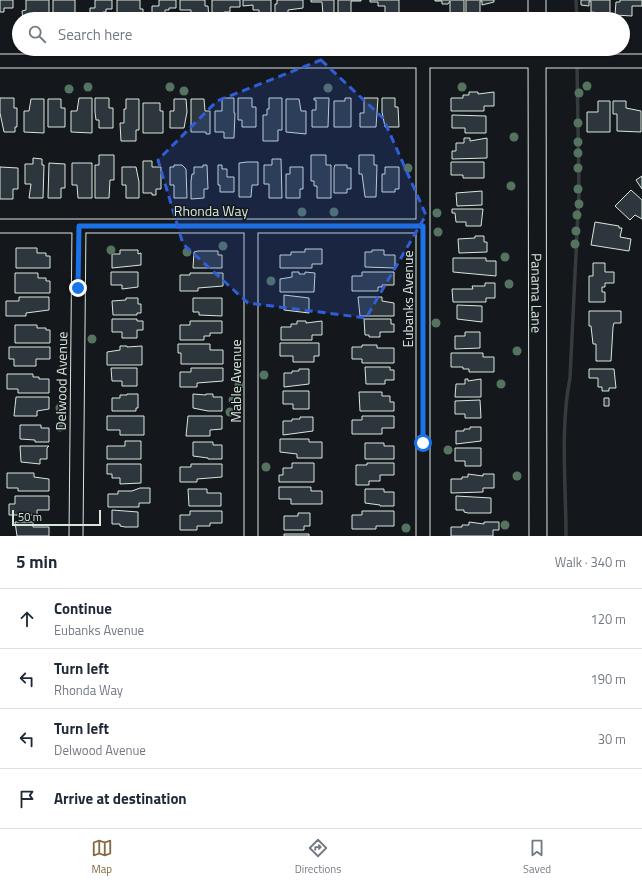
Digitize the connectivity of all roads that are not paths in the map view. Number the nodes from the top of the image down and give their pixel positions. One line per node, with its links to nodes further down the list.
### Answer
1 (537, 0): 2 (main road)
2 (537, 12)
3 (518, 56): 7 (street)
4 (537, 56): 16 (main road, Panama Lane)
5 (554, 56): 8 (street)
6 (0, 61): 7 (street)
7 (423, 61): 12 (street, Eubanks Avenue)
8 (642, 61)
9 (0, 226): 10 (street, Rhonda Way)
10 (79, 226): 11 (street, Rhonda Way); 13 (street, Delwood Avenue)
11 (251, 226): 12 (street, Rhonda Way); 14 (street, Mable Avenue)
12 (423, 226): 15 (street, Eubanks Avenue)
13 (76, 536)
14 (251, 536)
15 (423, 536)
16 (538, 536)

